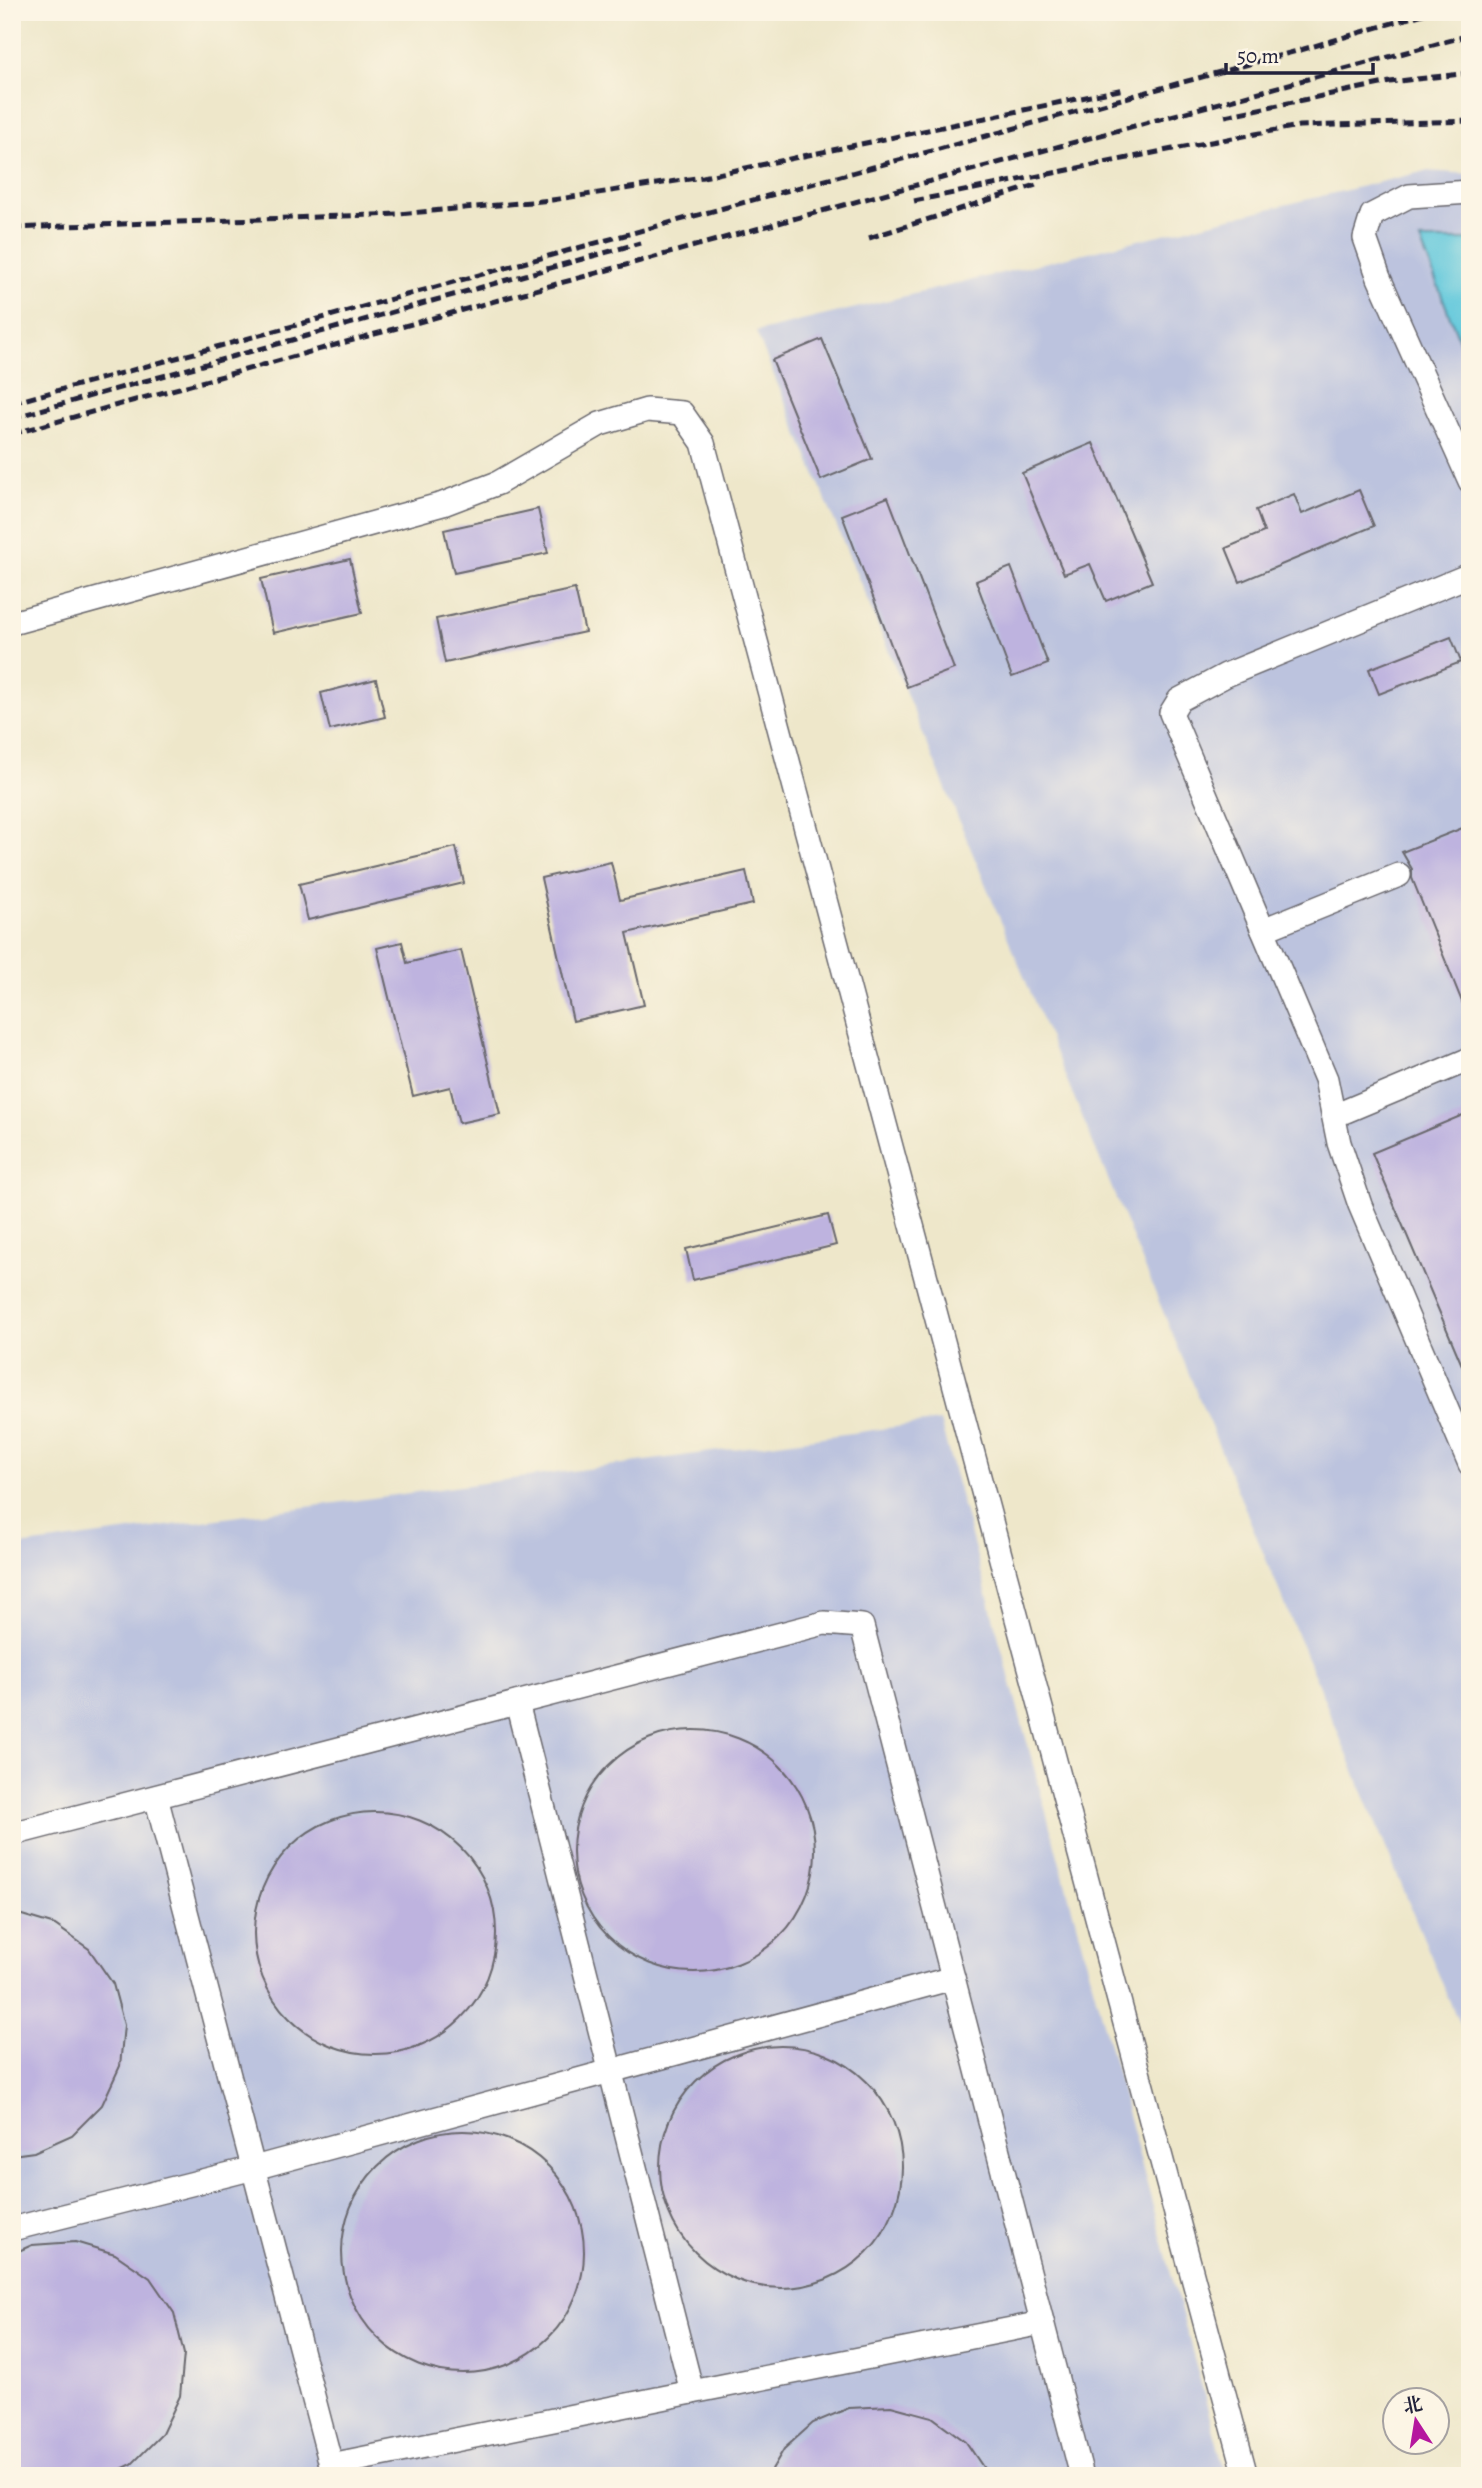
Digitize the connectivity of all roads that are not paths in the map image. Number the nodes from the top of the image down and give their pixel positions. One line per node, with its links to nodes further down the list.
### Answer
1 (1470, 192): 2 (street)
2 (1470, 481)
3 (1470, 575): 6 (street)
4 (12, 623): 21 (street)
5 (1399, 875): 6 (street)
6 (1263, 930): 8 (street)
7 (1470, 1059): 8 (street)
8 (1334, 1115): 9 (street)
9 (1470, 1464)
10 (517, 1703): 11 (street); 13 (street); 14 (street)
11 (156, 1797): 12 (street); 15 (street)
12 (12, 1834)
13 (953, 1978): 14 (street); 17 (street)
14 (611, 2071): 15 (street); 18 (street)
15 (254, 2168): 16 (street); 19 (street)
16 (12, 2229)
17 (1042, 2323): 18 (street); 20 (street)
18 (692, 2392): 19 (street)
19 (332, 2470)
20 (1082, 2476)
21 (1247, 2476)

